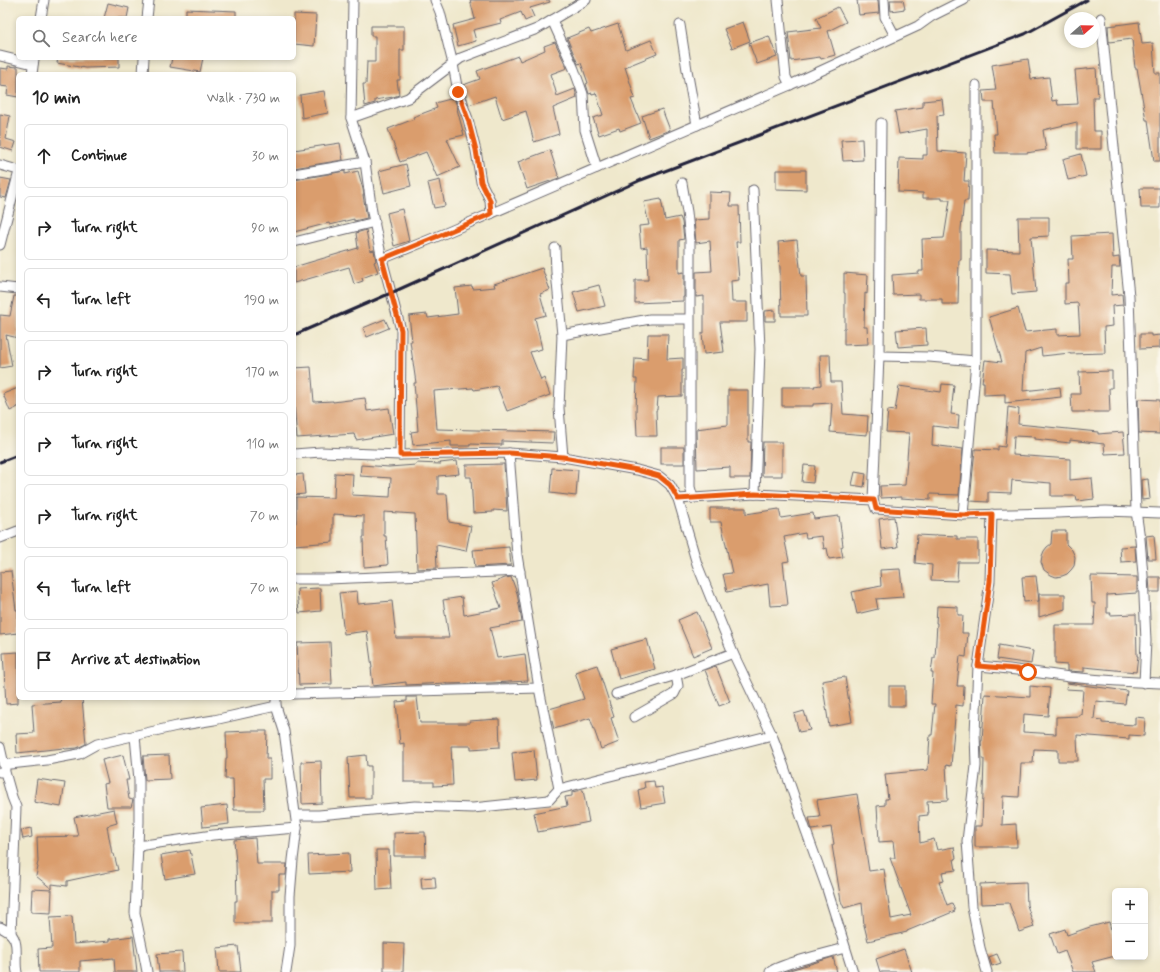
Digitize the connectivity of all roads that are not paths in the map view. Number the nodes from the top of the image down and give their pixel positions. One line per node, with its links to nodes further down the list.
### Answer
1 (44, 0): 9 (street)
2 (149, 0): 10 (street)
3 (435, 0): 19 (street)
4 (586, 0): 12 (street)
5 (778, 0): 22 (street)
6 (884, 0): 14 (street)
7 (964, 0): 14 (street)
8 (350, 1): 24 (street)
9 (40, 16)
10 (147, 16)
11 (1101, 18): 55 (street)
12 (552, 20): 19 (street); 29 (street)
13 (680, 26): 26 (street)
14 (895, 36): 22 (street)
15 (0, 56): 16 (street)
16 (16, 58)
17 (144, 60): 21 (street)
18 (34, 61): 20 (street)
19 (453, 64): 24 (street); 35 (street)
20 (32, 72)
21 (143, 72)
22 (790, 85): 26 (street)
23 (976, 85): 46 (street)
24 (351, 118): 27 (street)
25 (881, 123): 45 (street)
26 (697, 125): 29 (street)
27 (365, 162): 31 (street); 36 (street)
28 (0, 164): 30 (street)
29 (597, 168): 35 (street)
30 (16, 169)
31 (296, 174)
32 (16, 183): 38 (street)
33 (682, 184): 43 (street)
34 (753, 190): 51 (street)
35 (491, 214): 40 (street)
36 (375, 222): 37 (street); 40 (street)
37 (296, 242)
38 (0, 245)
39 (555, 248): 44 (street)
40 (382, 259): 49 (street)
41 (0, 287): 42 (street)
42 (16, 289)
43 (689, 320): 44 (street); 52 (street)
44 (562, 335): 50 (street)
45 (879, 356): 46 (street); 54 (street)
46 (976, 360): 58 (street)
47 (509, 453): 49 (street); 50 (street); 61 (street)
48 (296, 454): 49 (street)
49 (400, 455)
50 (563, 457): 53 (street)
51 (755, 494): 52 (street); 54 (street)
52 (693, 498): 53 (street)
53 (678, 499): 63 (street)
54 (874, 500): 58 (street)
55 (1136, 511): 56 (street); 57 (street); 66 (street)
56 (1160, 513)
57 (992, 514): 58 (street); 64 (street)
58 (963, 515)
59 (16, 532): 60 (street)
60 (0, 538)
61 (520, 571): 62 (street); 68 (street)
62 (296, 579)
63 (733, 653): 65 (street); 73 (street)
64 (978, 666): 66 (street); 89 (street)
65 (676, 675): 70 (street); 72 (street)
66 (1144, 683): 67 (street)
67 (1160, 683)
68 (539, 688): 69 (street); 77 (street)
69 (296, 694)
70 (616, 694)
71 (276, 702): 74 (street); 78 (street)
72 (634, 717)
73 (772, 735): 77 (street); 83 (street)
74 (135, 736): 76 (street); 80 (street)
75 (0, 747): 76 (street)
76 (3, 769): 82 (street)
77 (559, 789): 78 (street)
78 (296, 816): 79 (street)
79 (297, 828): 80 (street); 86 (street)
80 (138, 846): 85 (street)
81 (0, 927): 82 (street)
82 (11, 934): 84 (street)
83 (845, 948): 87 (street); 88 (street)
84 (17, 972)
85 (147, 972)
86 (286, 972)
87 (770, 972)
88 (853, 972)
89 (987, 972)

